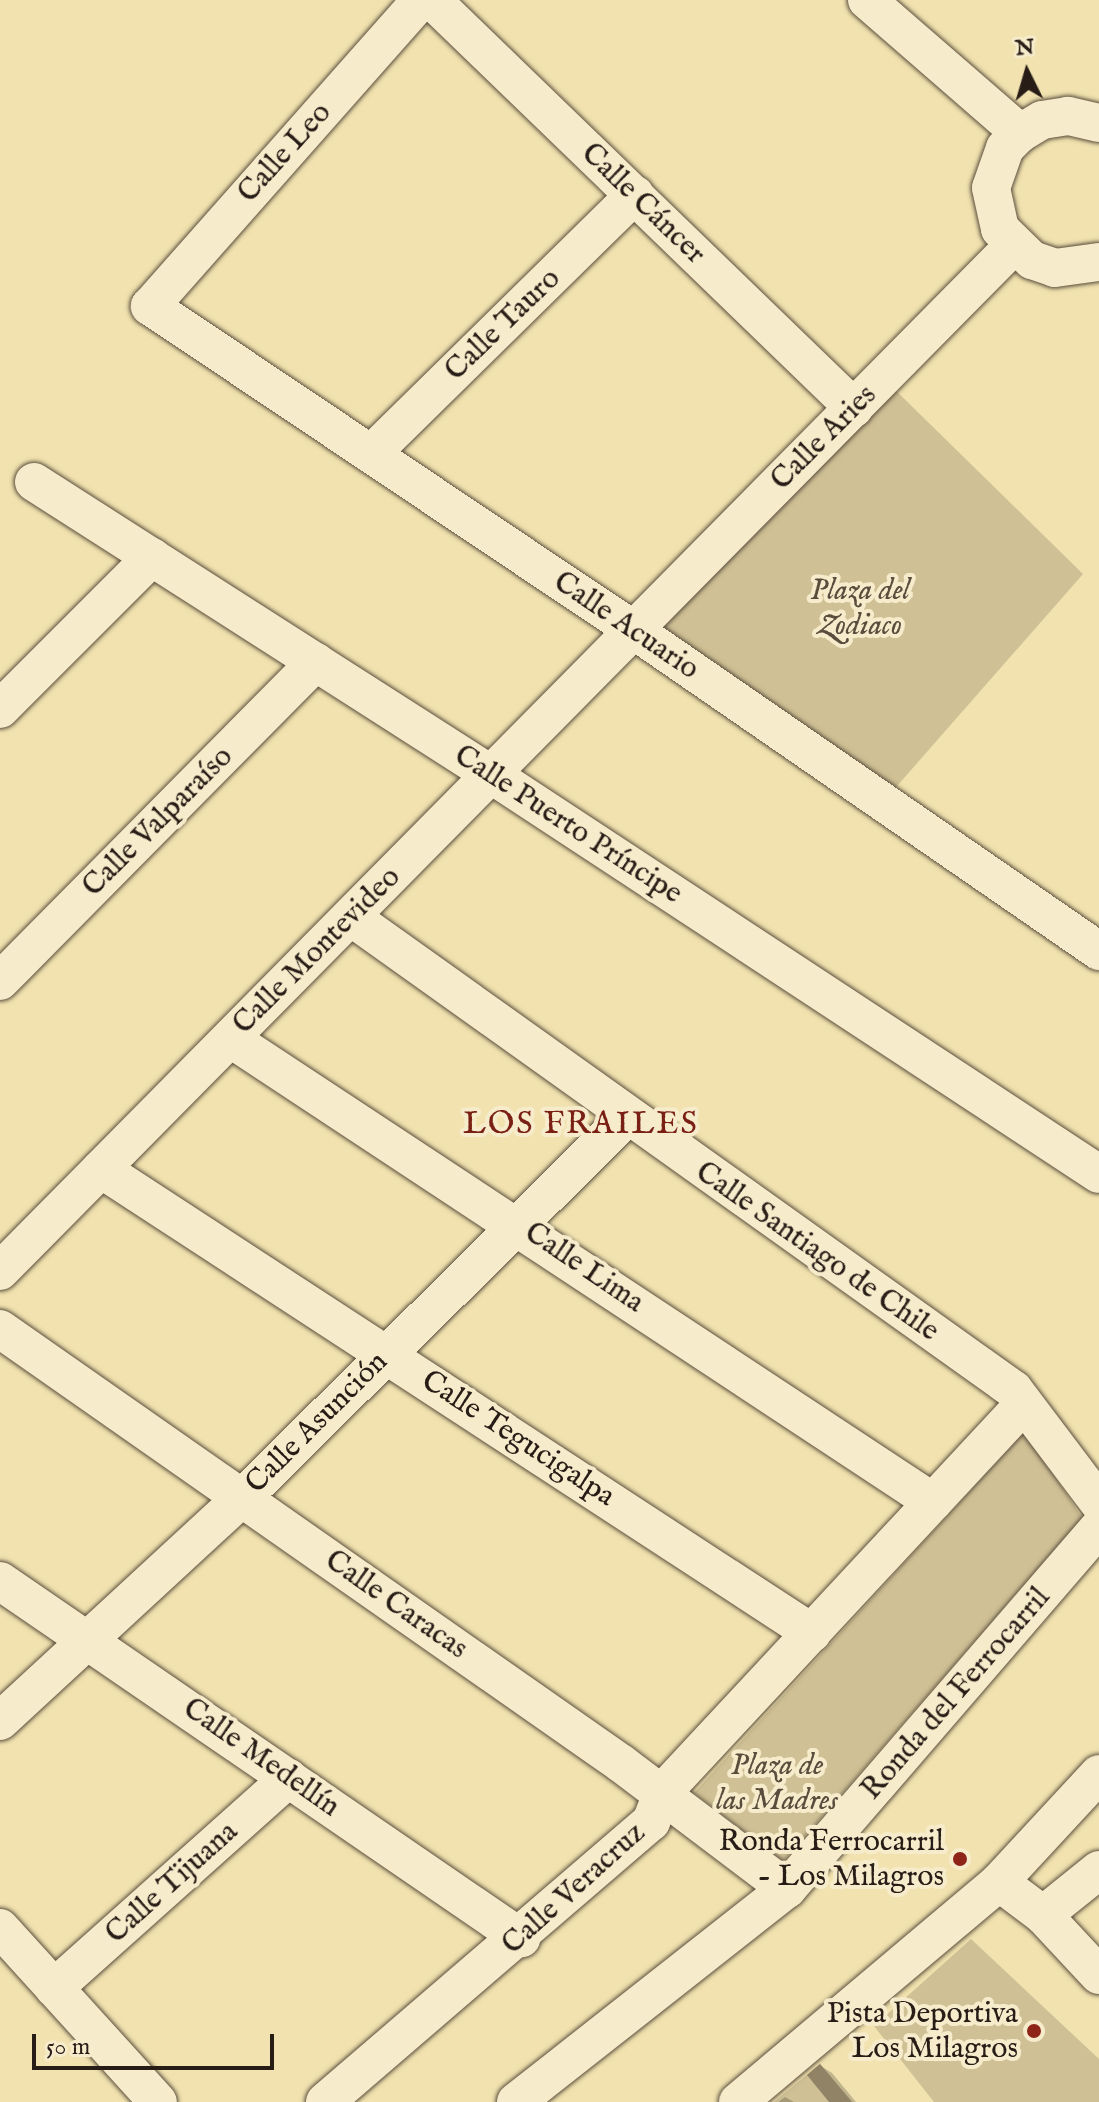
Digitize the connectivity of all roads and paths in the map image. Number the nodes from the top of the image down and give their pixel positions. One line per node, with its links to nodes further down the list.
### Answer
1 (421, 0): 9 (street, Calle Leo)
2 (432, 0): 6 (street, Calle Cáncer)
3 (867, 0): 5 (street)
4 (1099, 123): 5 (street)
5 (1020, 133): 7 (street)
6 (635, 195): 10 (street, Calle Cáncer); 11 (street, Calle Tauro)
7 (1013, 246): 8 (street); 10 (street, Calle Aries)
8 (1099, 262)
9 (150, 306): 11 (street, Calle Acuario)
10 (854, 408): 14 (street, Calle Aries)
11 (371, 454): 14 (street, Calle Acuario)
12 (34, 482): 13 (street, Calle Puerto Príncipe)
13 (152, 557): 15 (street, Calle Puerto Príncipe); 16 (street)
14 (635, 631): 17 (street, Calle Montevideo); 19 (street, Calle Acuario)
15 (316, 662): 17 (street, Calle Puerto Príncipe); 20 (street, Calle Valparaíso)
16 (0, 709)
17 (492, 775): 18 (street, Calle Montevideo); 24 (street, Calle Puerto Príncipe)
18 (351, 917): 21 (street, Calle Montevideo); 22 (street, Calle Santiago de Chile)
19 (1099, 951)
20 (0, 981)
21 (231, 1039): 23 (street, Calle Montevideo); 25 (street, Calle Lima)
22 (626, 1118): 25 (street, Calle Asunción); 29 (street, Calle Santiago de Chile)
23 (101, 1169): 26 (street, Calle Montevideo); 28 (street, Calle Tegucigalpa)
24 (1099, 1174)
25 (519, 1224): 28 (street, Calle Asunción); 31 (street, Calle Lima)
26 (0, 1271)
27 (0, 1329): 30 (street, Calle Caracas)
28 (388, 1353): 30 (street, Calle Asunción); 35 (street, Calle Tegucigalpa)
29 (1024, 1404): 31 (street, Calle Veracruz); 32 (street, Calle Santiago de Chile)
30 (242, 1498): 36 (street, Calle Asunción); 40 (street, Calle Caracas)
31 (933, 1502): 35 (street, Calle Veracruz)
32 (1099, 1503)
33 (1099, 1528): 43 (street, Ronda del Ferrocarril)
34 (0, 1581): 36 (street, Calle Medellín)
35 (812, 1633): 40 (street, Calle Veracruz)
36 (89, 1639): 37 (street, Calle Asunción); 39 (street, Calle Medellín)
37 (0, 1721)
38 (1099, 1774): 42 (street)
39 (289, 1778): 46 (street, Calle Medellín); 48 (street, Calle Tijuana)
40 (662, 1793): 43 (street, Calle Caracas); 46 (street, Calle Veracruz)
41 (1099, 1870): 44 (street)
42 (999, 1882): 44 (street); 52 (street)
43 (787, 1889): 51 (street, Ronda del Ferrocarril)
44 (1043, 1915): 47 (street)
45 (0, 1928): 48 (street)
46 (521, 1938): 50 (street, Calle Veracruz)
47 (1096, 1967)
48 (54, 1988): 49 (street)
49 (158, 2102)
50 (325, 2102)
51 (516, 2102)
52 (738, 2102)

